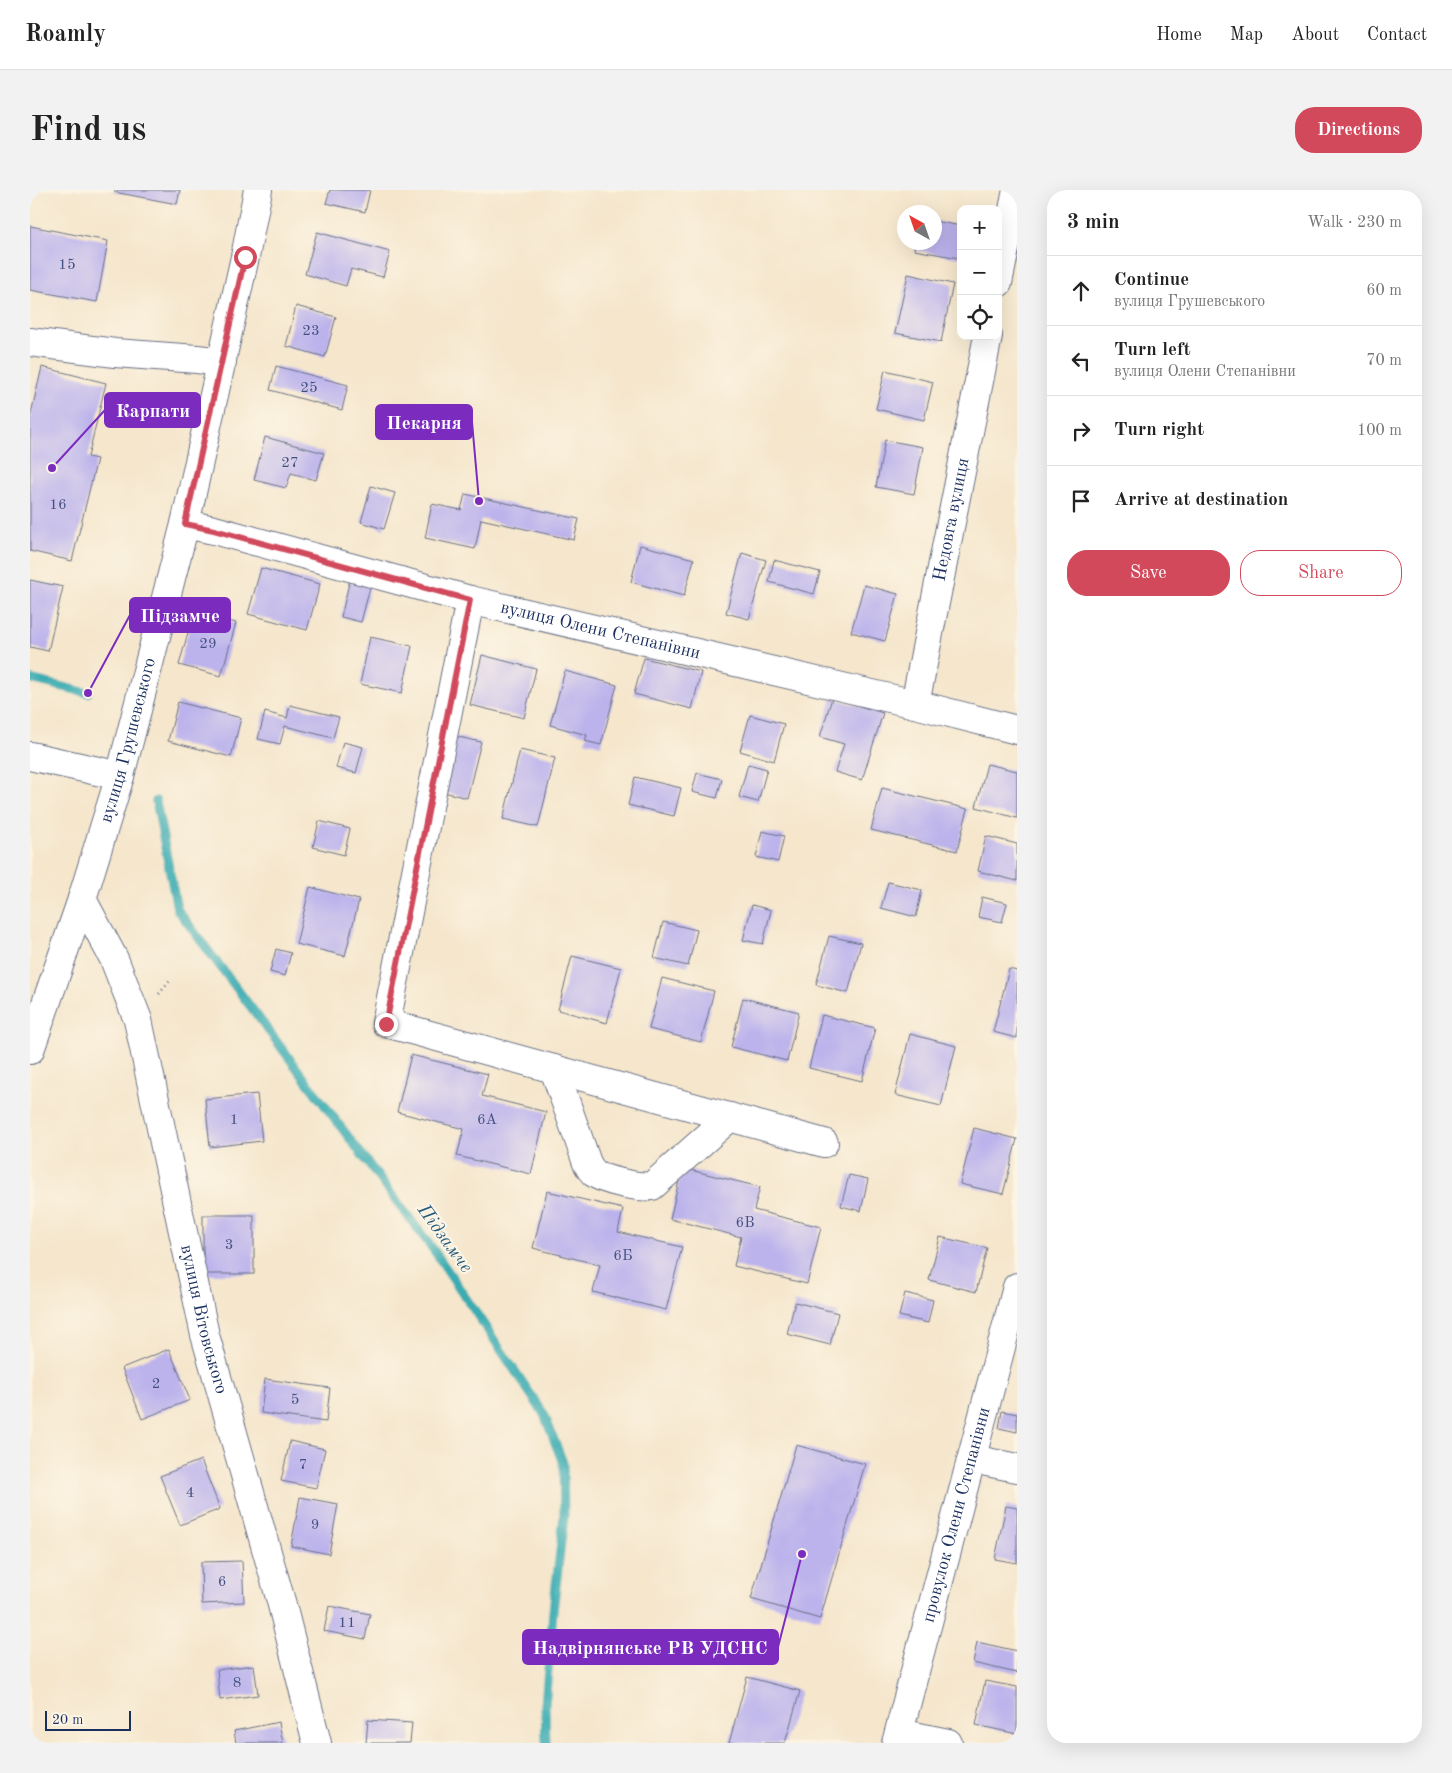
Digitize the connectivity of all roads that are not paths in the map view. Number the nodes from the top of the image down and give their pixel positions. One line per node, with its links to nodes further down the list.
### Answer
1 (258, 190): 6 (street, вулиця Грушевського)
2 (1017, 190): 3 (street)
3 (1002, 263)
4 (987, 340): 9 (street, Недовга вулиця)
5 (30, 342): 6 (street)
6 (222, 362): 7 (street, вулиця Грушевського)
7 (185, 524): 8 (street, вулиця Олени Степанівни); 12 (street, вулиця Грушевського)
8 (470, 600): 9 (street, вулиця Олени Степанівни); 16 (street)
9 (914, 704): 10 (street, вулиця Олени Степанівни)
10 (1017, 730)
11 (30, 756): 12 (street)
12 (120, 776): 13 (street, вулиця Грушевського)
13 (82, 899): 14 (street, вулиця Грушевського); 23 (street, вулиця Вітовського)
14 (41, 982): 15 (street, вулиця Грушевського)
15 (30, 1050)
16 (554, 1069): 17 (street); 17 (street)
17 (730, 1117): 18 (street)
18 (824, 1143)
19 (1017, 1287): 20 (street, провулок Олени Степанівни)
20 (972, 1459): 21 (street); 22 (street, провулок Олени Степанівни)
21 (1017, 1468)
22 (897, 1738): 24 (street)
23 (317, 1743)
24 (948, 1743)

